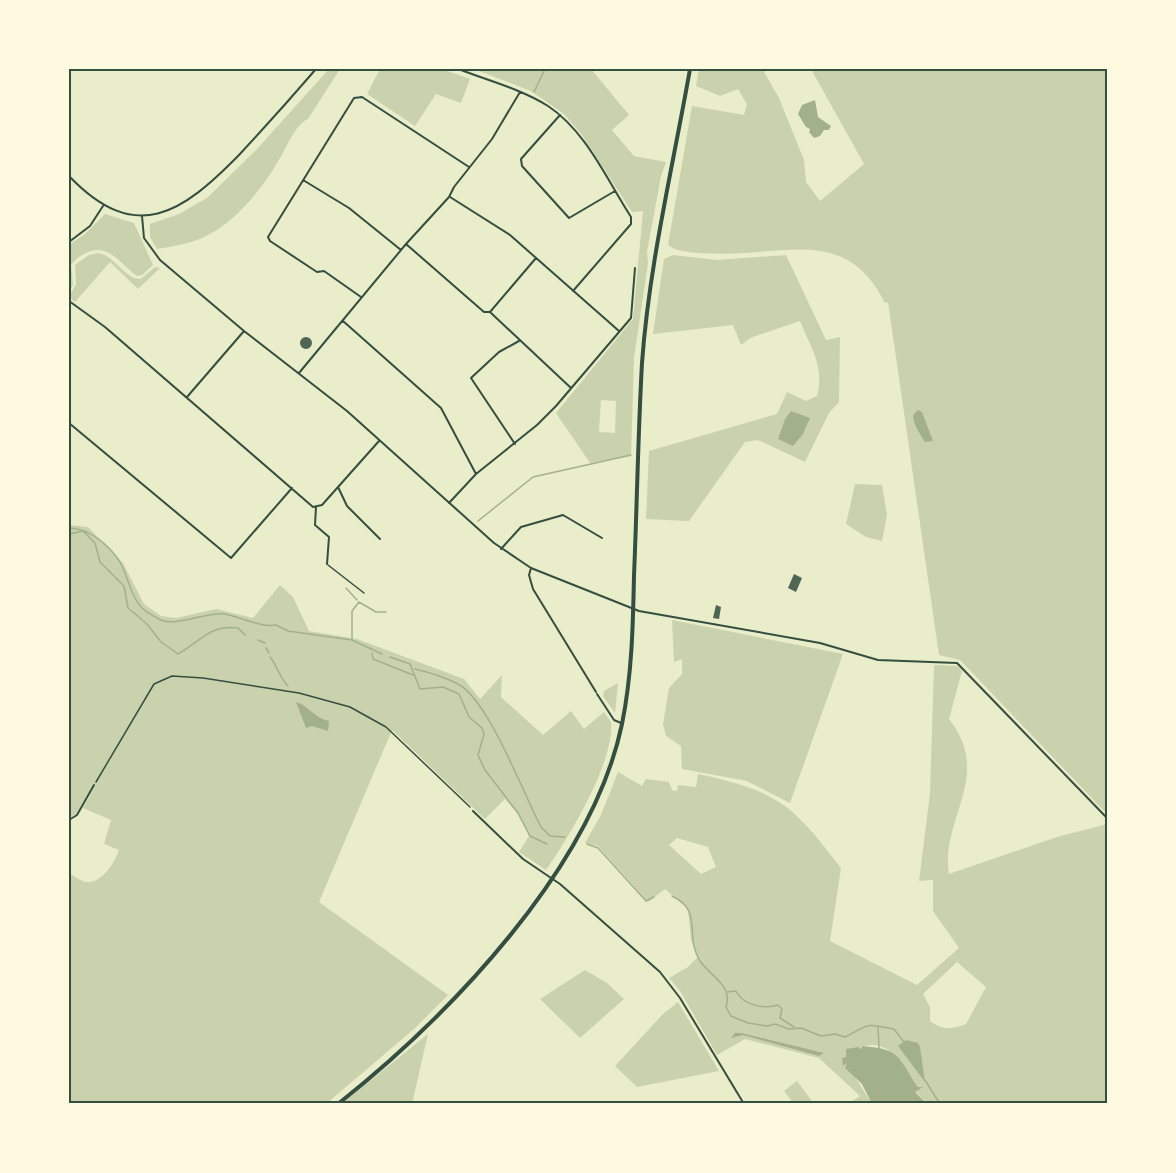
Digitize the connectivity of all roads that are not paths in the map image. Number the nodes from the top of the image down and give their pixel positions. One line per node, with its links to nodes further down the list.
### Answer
1 (316, 69): 12 (street)
2 (458, 69): 4 (street)
3 (690, 69): 43 (main road)
4 (520, 92): 5 (street); 6 (street)
5 (560, 115): 9 (street); 9 (street)
6 (470, 167): 8 (street); 10 (street)
7 (69, 176): 11 (street)
8 (303, 180): 15 (street); 19 (street)
9 (615, 192): 18 (street)
10 (449, 197): 14 (street); 16 (street)
11 (104, 205): 12 (street); 13 (street)
12 (142, 216): 23 (street)
13 (69, 242)
14 (406, 244): 15 (street); 21 (street)
15 (401, 250): 19 (street)
16 (536, 258): 18 (street); 21 (street)
17 (635, 268): 24 (street)
18 (573, 291): 24 (street)
19 (362, 297): 22 (street)
20 (69, 301): 28 (street)
21 (490, 312): 25 (street)
22 (343, 321): 26 (street); 32 (street)
23 (244, 331): 26 (street); 28 (street)
24 (619, 331): 27 (street)
25 (519, 341): 27 (street); 31 (street)
26 (299, 373): 30 (street)
27 (571, 388): 31 (street)
28 (187, 397): 34 (street)
29 (69, 423): 34 (street)
30 (380, 441): 33 (street); 35 (street)
31 (515, 444): 32 (street)
32 (476, 474): 35 (street)
33 (338, 487): 36 (street); 38 (street)
34 (292, 488): 36 (street)
35 (449, 503): 39 (street)
36 (316, 507): 40 (street)
37 (602, 538): 39 (street)
38 (380, 539)
39 (501, 549): 41 (street)
40 (327, 564): 42 (lane)
41 (531, 568): 43 (street); 44 (street)
42 (364, 592)
43 (633, 608): 44 (main road); 47 (street)
44 (622, 723): 49 (main road)
45 (94, 785): 48 (street)
46 (473, 811): 49 (street)
47 (1107, 818)
48 (69, 820)
49 (552, 878): 50 (main road); 51 (street)
50 (338, 1104)
51 (744, 1104)

